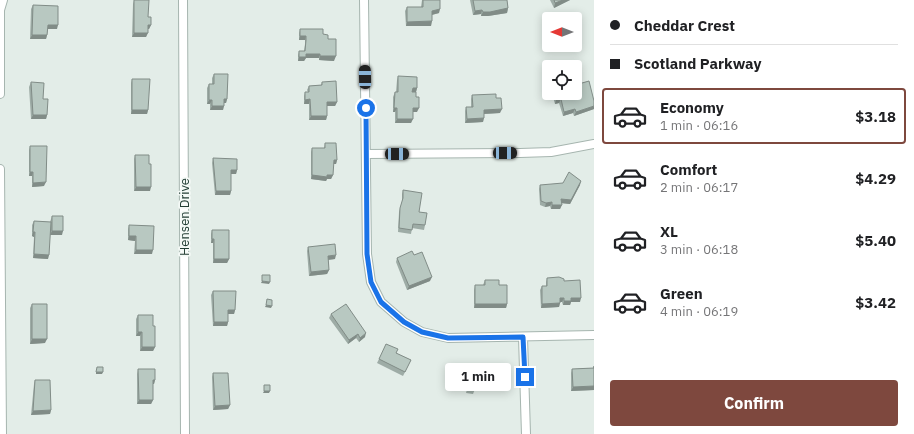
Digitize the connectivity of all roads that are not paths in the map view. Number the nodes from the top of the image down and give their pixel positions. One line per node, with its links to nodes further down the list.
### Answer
1 (3, 0): 4 (street)
2 (183, 0): 11 (street, Hensen Drive)
3 (364, 0): 6 (street)
4 (0, 94)
5 (594, 144): 6 (street)
6 (366, 154): 9 (street)
7 (0, 169): 10 (street)
8 (594, 335): 9 (street)
9 (523, 337): 12 (street)
10 (2, 434)
11 (184, 434)
12 (526, 434)

